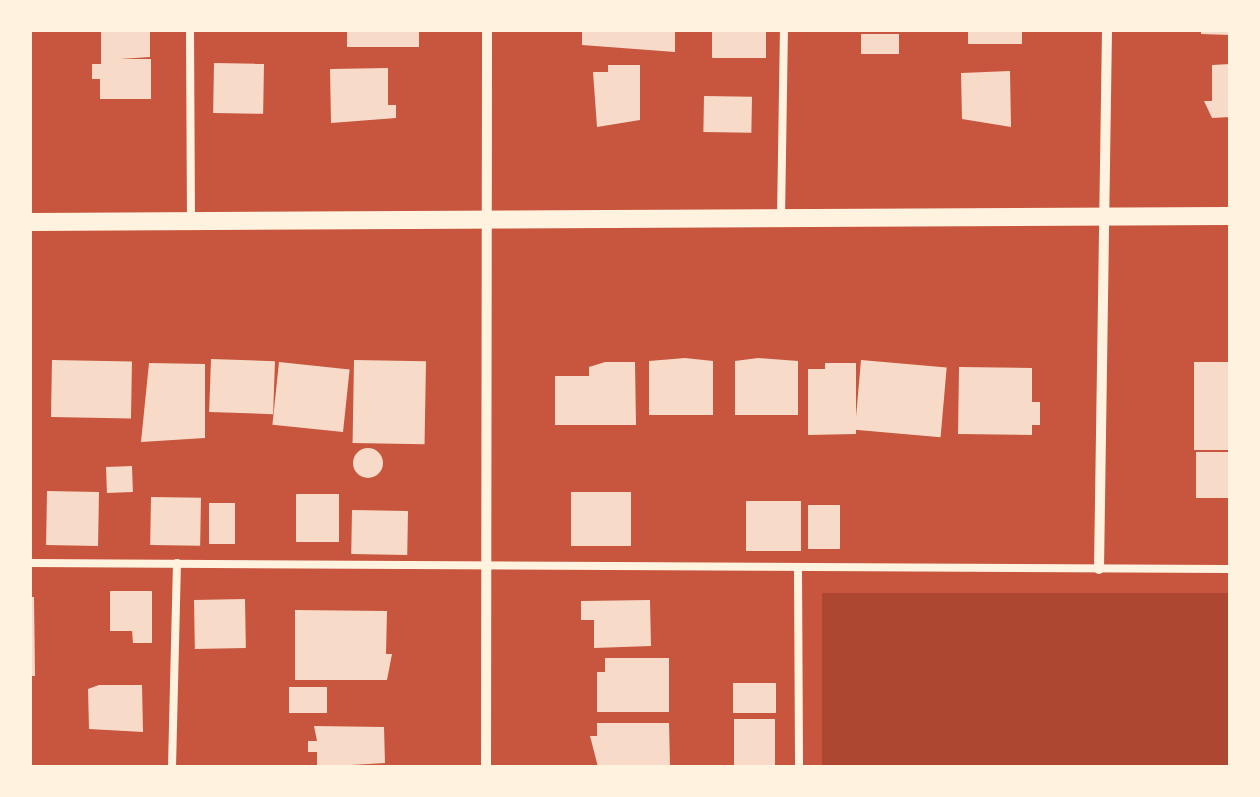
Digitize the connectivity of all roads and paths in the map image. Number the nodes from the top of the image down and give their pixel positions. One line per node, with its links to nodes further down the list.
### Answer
1 (190, 30): 9 (lane)
2 (487, 30): 8 (street)
3 (784, 30): 7 (lane)
4 (1107, 30): 5 (street)
5 (1100, 216): 6 (street); 7 (street); 14 (street)
6 (1230, 216)
7 (781, 218): 8 (street)
8 (486, 220): 9 (street); 16 (street)
9 (191, 221): 10 (street)
10 (30, 222)
11 (177, 563): 12 (lane); 16 (lane); 17 (lane)
12 (30, 564)
13 (798, 569): 14 (lane); 16 (lane); 19 (lane)
14 (1099, 569): 15 (lane)
15 (1230, 569)
16 (486, 570): 18 (street)
17 (172, 767)
18 (486, 767)
19 (799, 767)

